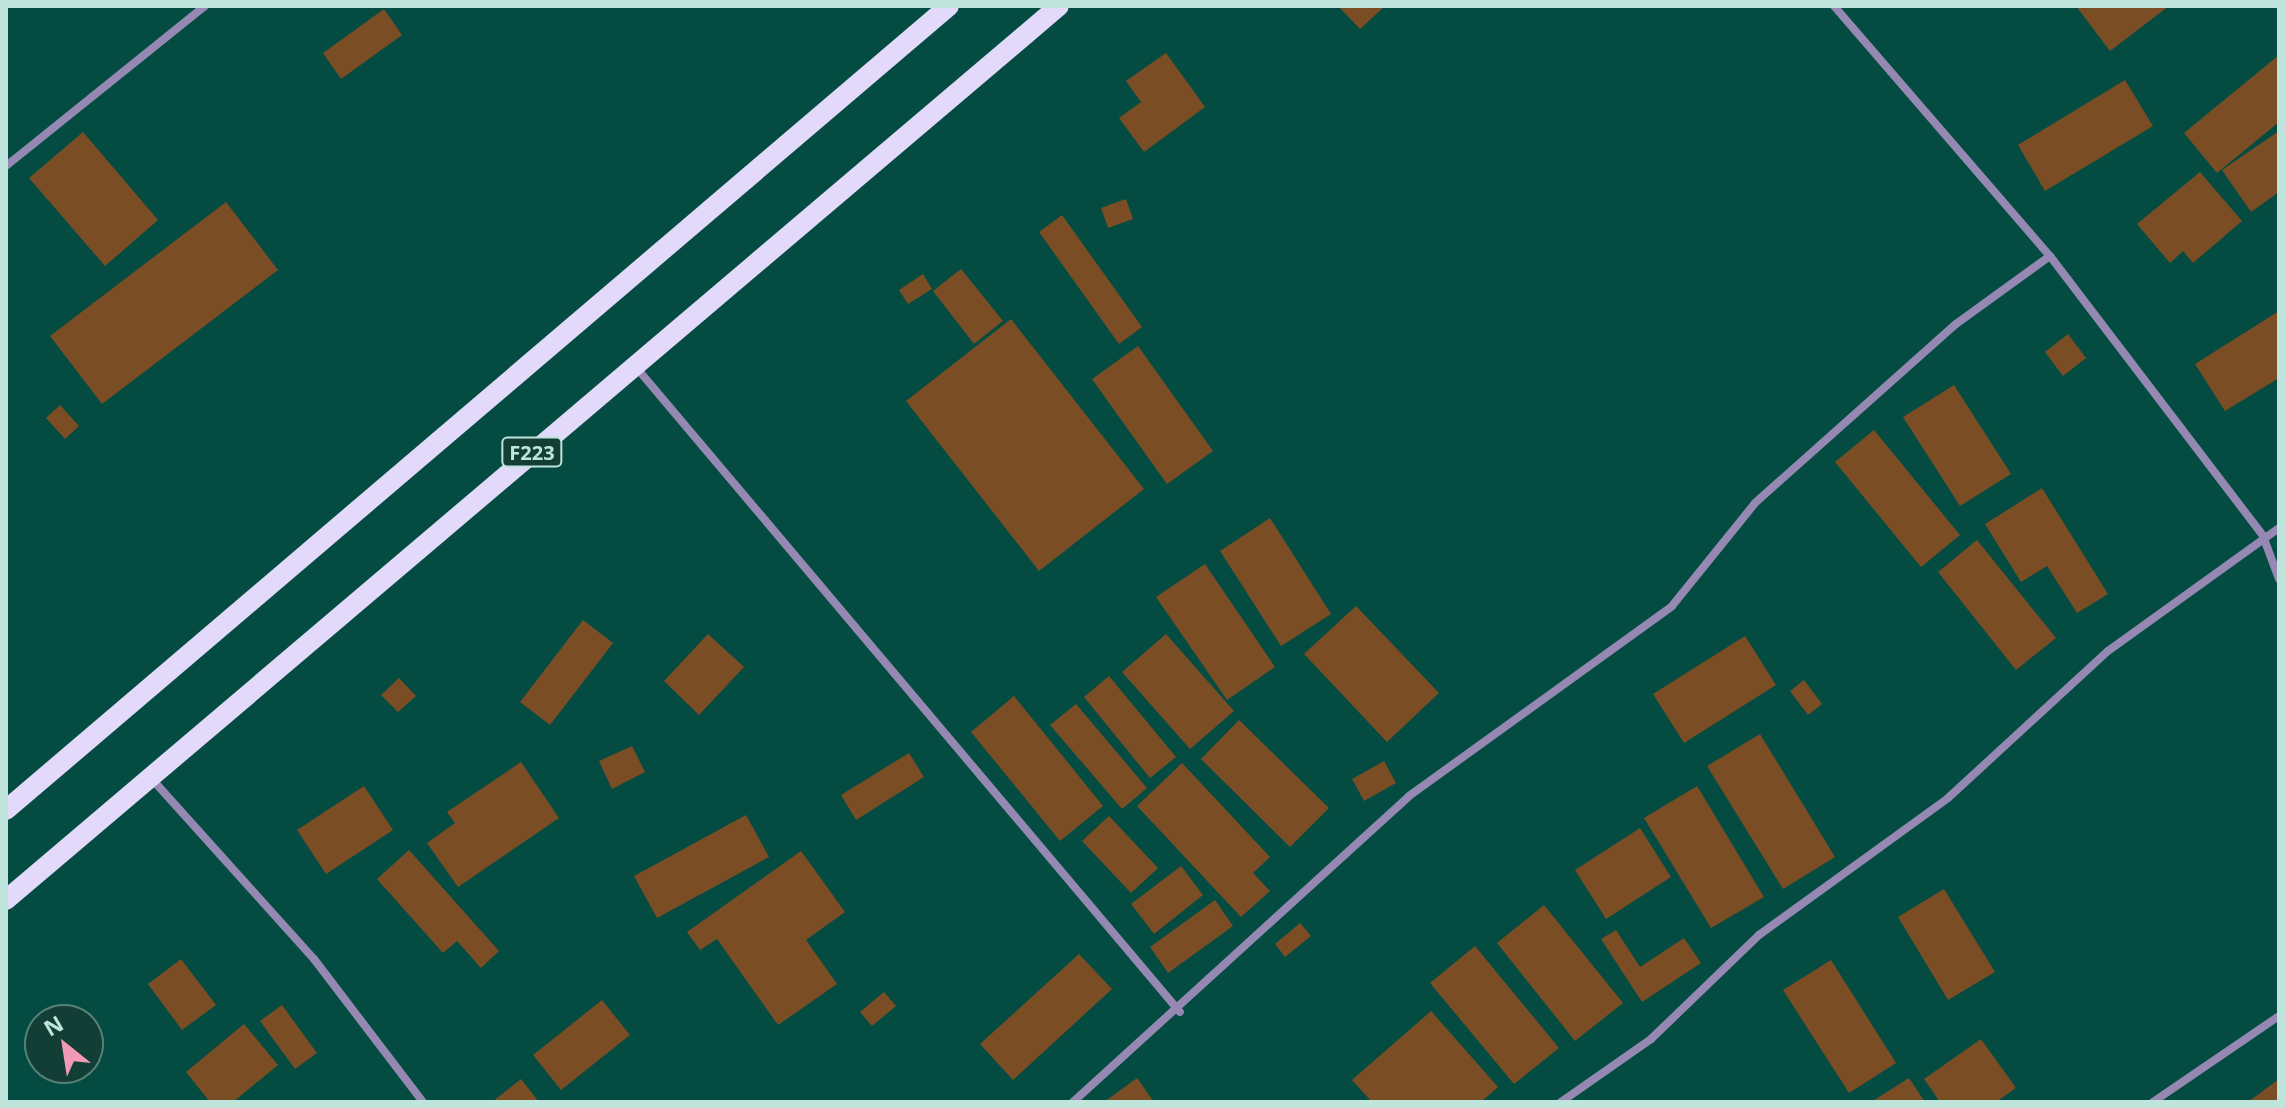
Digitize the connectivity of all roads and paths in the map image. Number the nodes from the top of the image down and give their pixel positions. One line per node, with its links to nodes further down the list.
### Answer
1 (205, 6): 5 (street)
2 (949, 6): 12 (main road)
3 (1059, 6): 7 (main road, F223)
4 (1834, 6): 6 (street)
5 (6, 166)
6 (2050, 256): 9 (street); 14 (street)
7 (634, 366): 11 (main road, F223); 14 (street)
8 (2279, 528): 9 (street)
9 (2263, 536): 10 (street); 18 (street)
10 (2279, 579)
11 (149, 776): 13 (main road, F223); 16 (street)
12 (6, 810)
13 (6, 900)
14 (1180, 1012): 17 (street)
15 (2279, 1016): 19 (street)
16 (423, 1102)
17 (1073, 1102)
18 (1561, 1102)
19 (2153, 1102)

